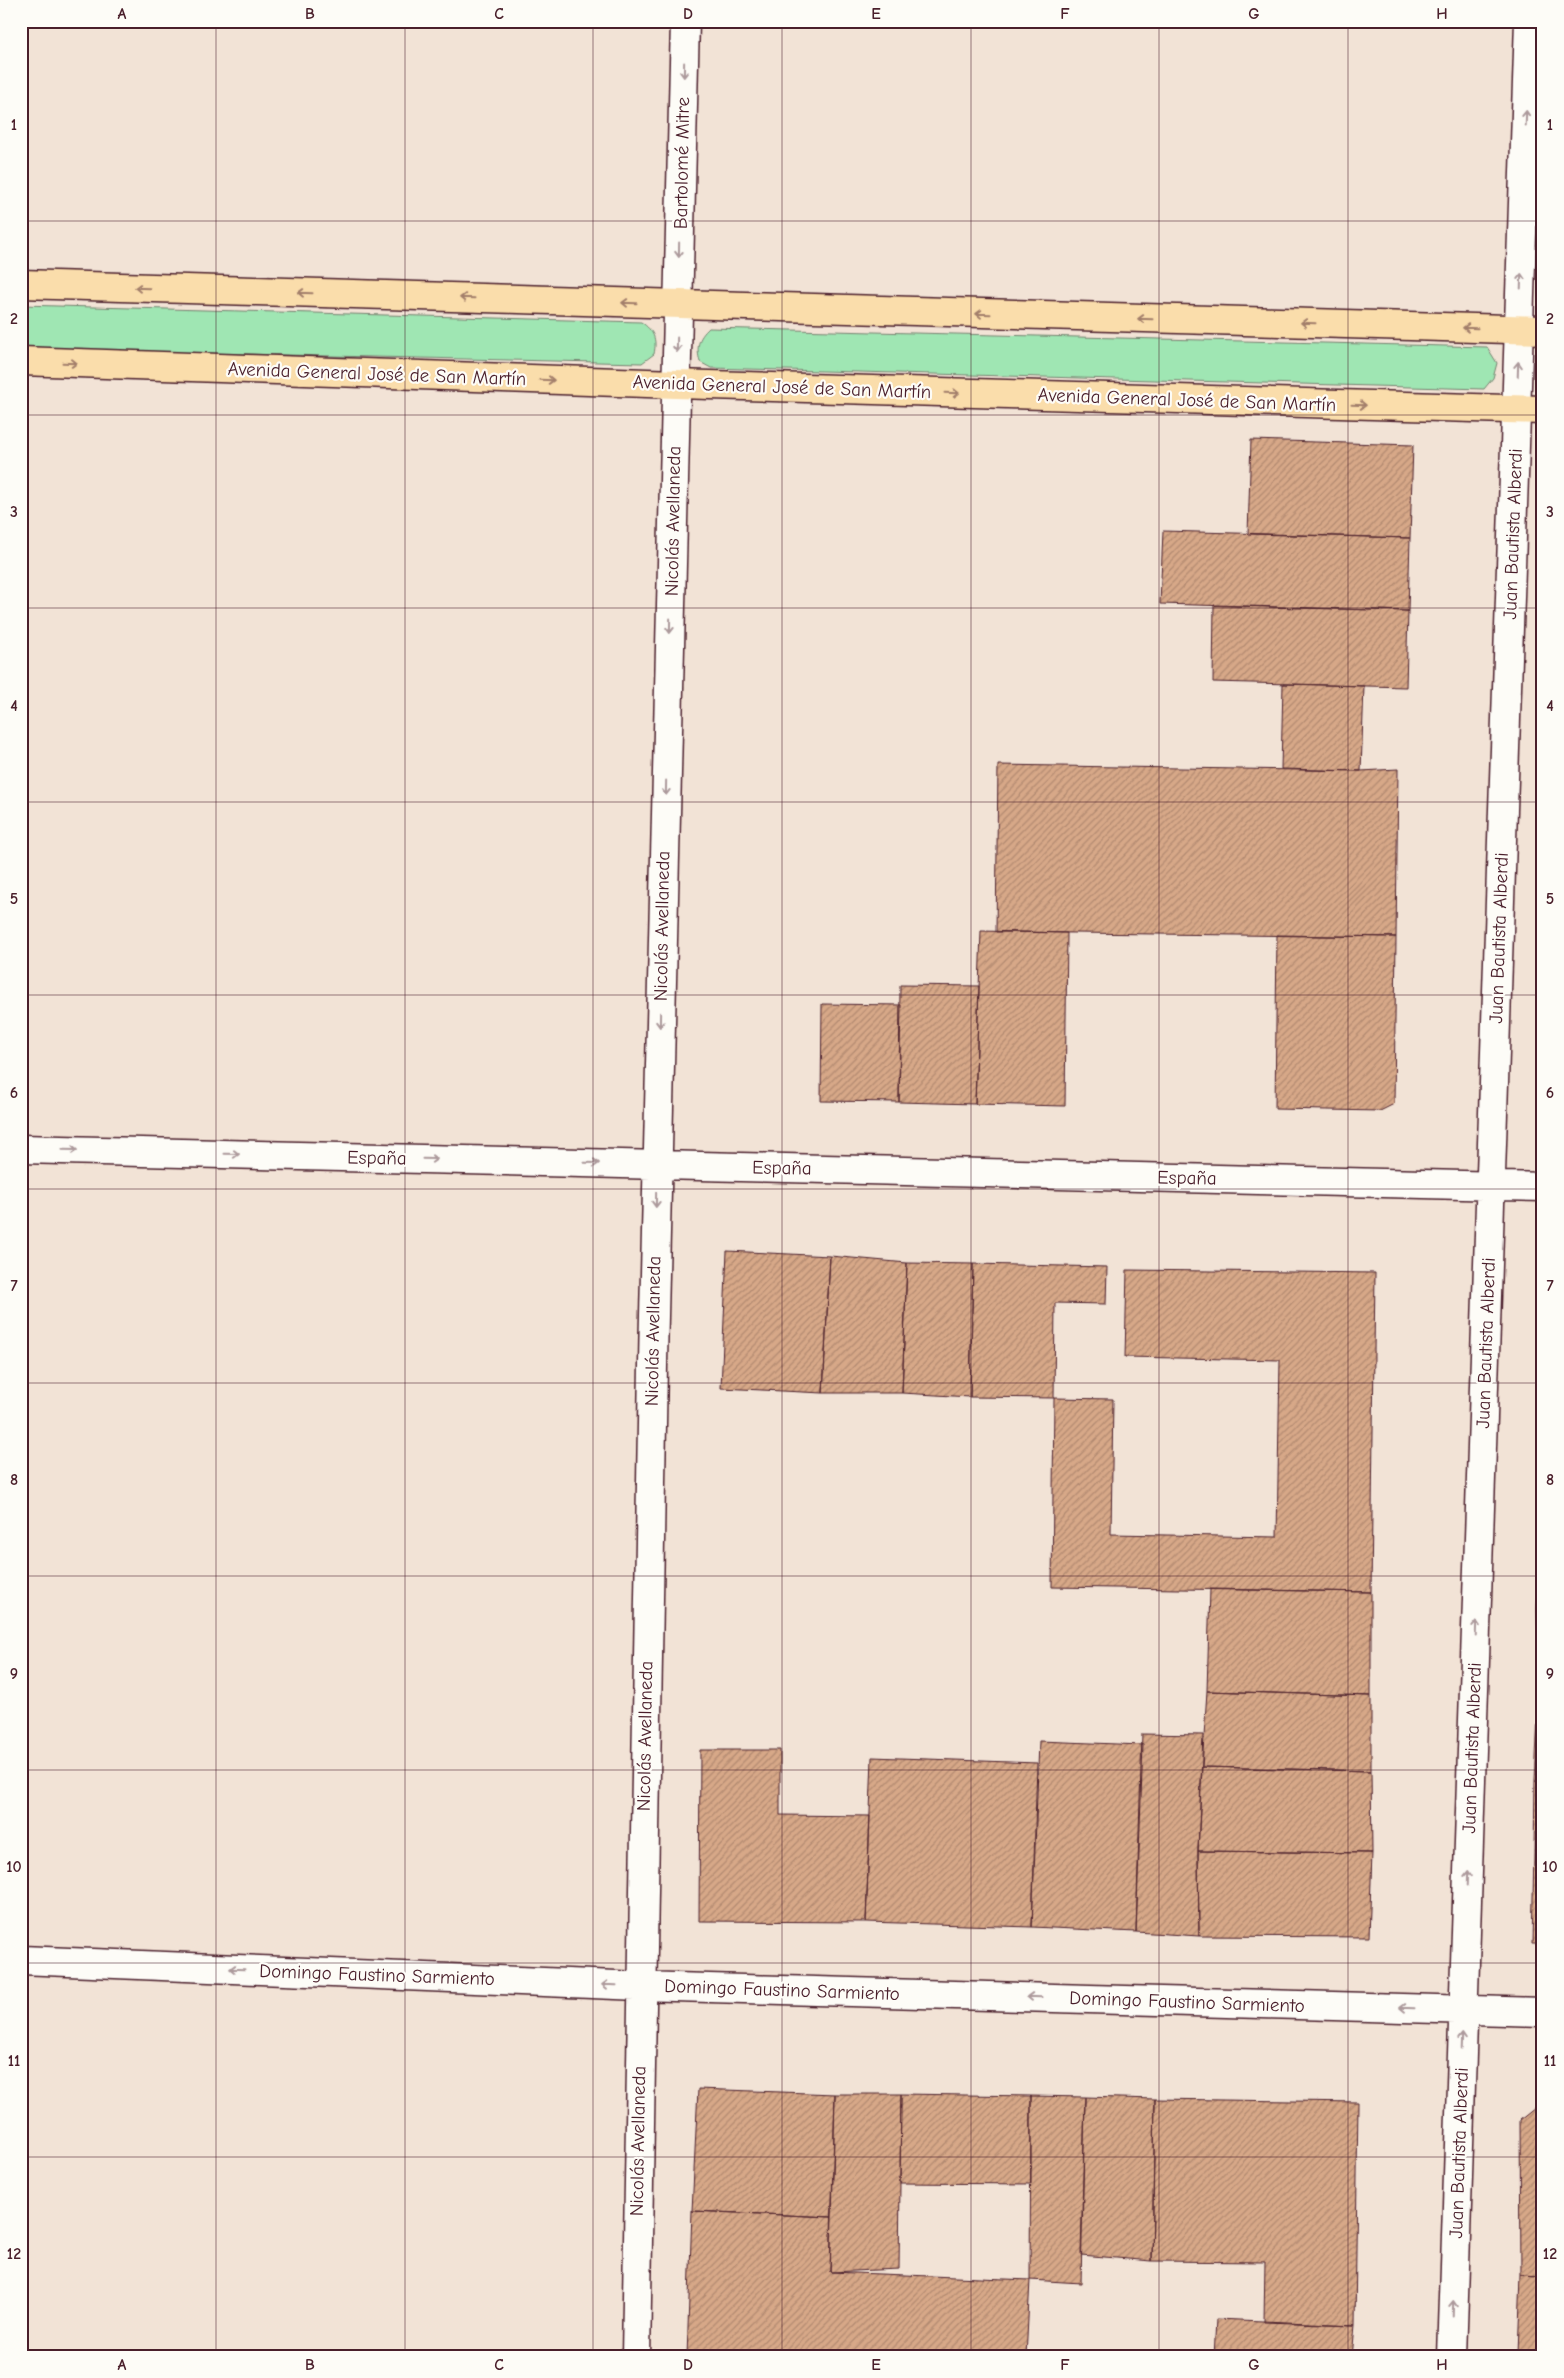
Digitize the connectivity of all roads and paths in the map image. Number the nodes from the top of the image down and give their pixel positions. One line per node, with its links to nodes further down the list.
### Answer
1 (685, 21): 4 (street, Bartolomé Mitre, one-way to 4)
2 (1530, 21): 5 (street, Juan Bautista Alberdi, one-way to 2)
3 (21, 284): 4 (main road, one-way to 3)
4 (678, 305): 5 (main road, one-way to 4); 7 (street, Nicolás Avellaneda, one-way to 7)
5 (1531, 330): 8 (street, Juan Bautista Alberdi, one-way to 5)
6 (21, 361): 7 (main road, Avenida General José de San Martín, one-way to 7)
7 (676, 384): 8 (main road, Avenida General José de San Martín, one-way to 8); 10 (street, Nicolás Avellaneda, one-way to 10)
8 (1530, 410): 11 (street, Juan Bautista Alberdi)
9 (21, 1149): 10 (street, España, one-way to 10)
10 (656, 1165): 11 (street, España); 14 (street, Nicolás Avellaneda, one-way to 14)
11 (1491, 1185): 12 (street, España); 15 (street, Juan Bautista Alberdi, one-way to 11)
12 (1543, 1187)
13 (21, 1960): 14 (street, Domingo Faustino Sarmiento, one-way to 13)
14 (640, 1986): 15 (street, Domingo Faustino Sarmiento, one-way to 14); 17 (street, Nicolás Avellaneda)
15 (1463, 2010): 16 (street, Domingo Faustino Sarmiento); 18 (street, Juan Bautista Alberdi, one-way to 15)
16 (1543, 2012)
17 (636, 2357)
18 (1452, 2357)

